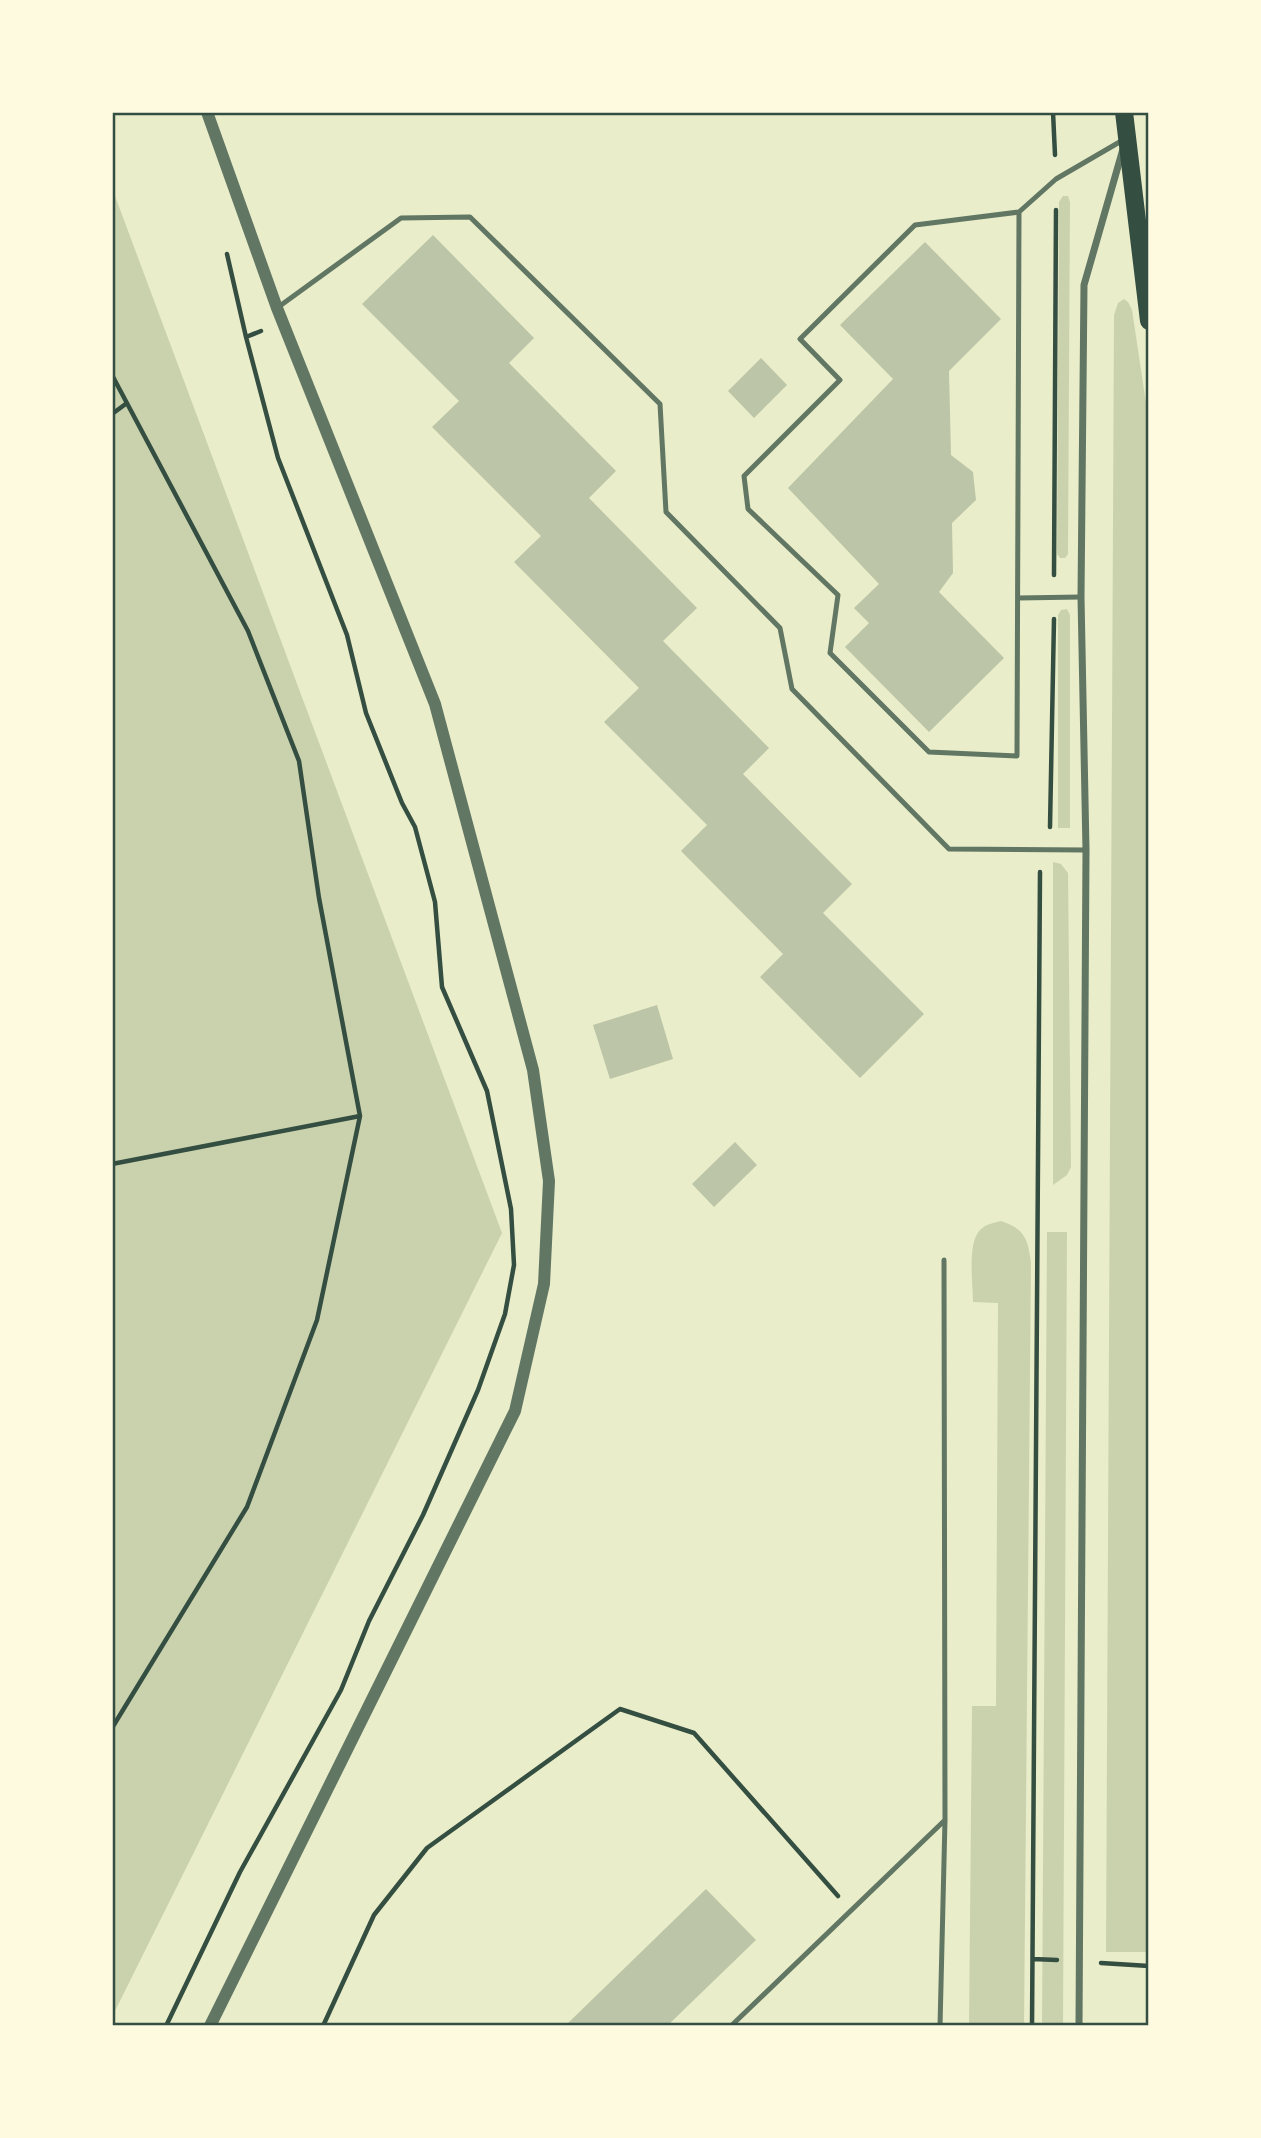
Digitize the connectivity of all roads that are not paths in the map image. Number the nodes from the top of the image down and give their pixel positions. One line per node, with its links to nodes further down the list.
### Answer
1 (208, 112): 5 (street)
2 (1124, 112): 3 (main road)
3 (1126, 138): 4 (lane); 6 (main road); 7 (street)
4 (1019, 212): 8 (lane); 8 (lane)
5 (276, 308): 9 (lane); 12 (street)
6 (1149, 321)
7 (1081, 597): 8 (lane); 9 (street)
8 (1018, 598)
9 (1086, 850): 15 (street)
10 (944, 1260): 11 (lane)
11 (945, 1820): 13 (lane); 14 (lane)
12 (211, 2026)
13 (731, 2026)
14 (940, 2026)
15 (1079, 2026)

